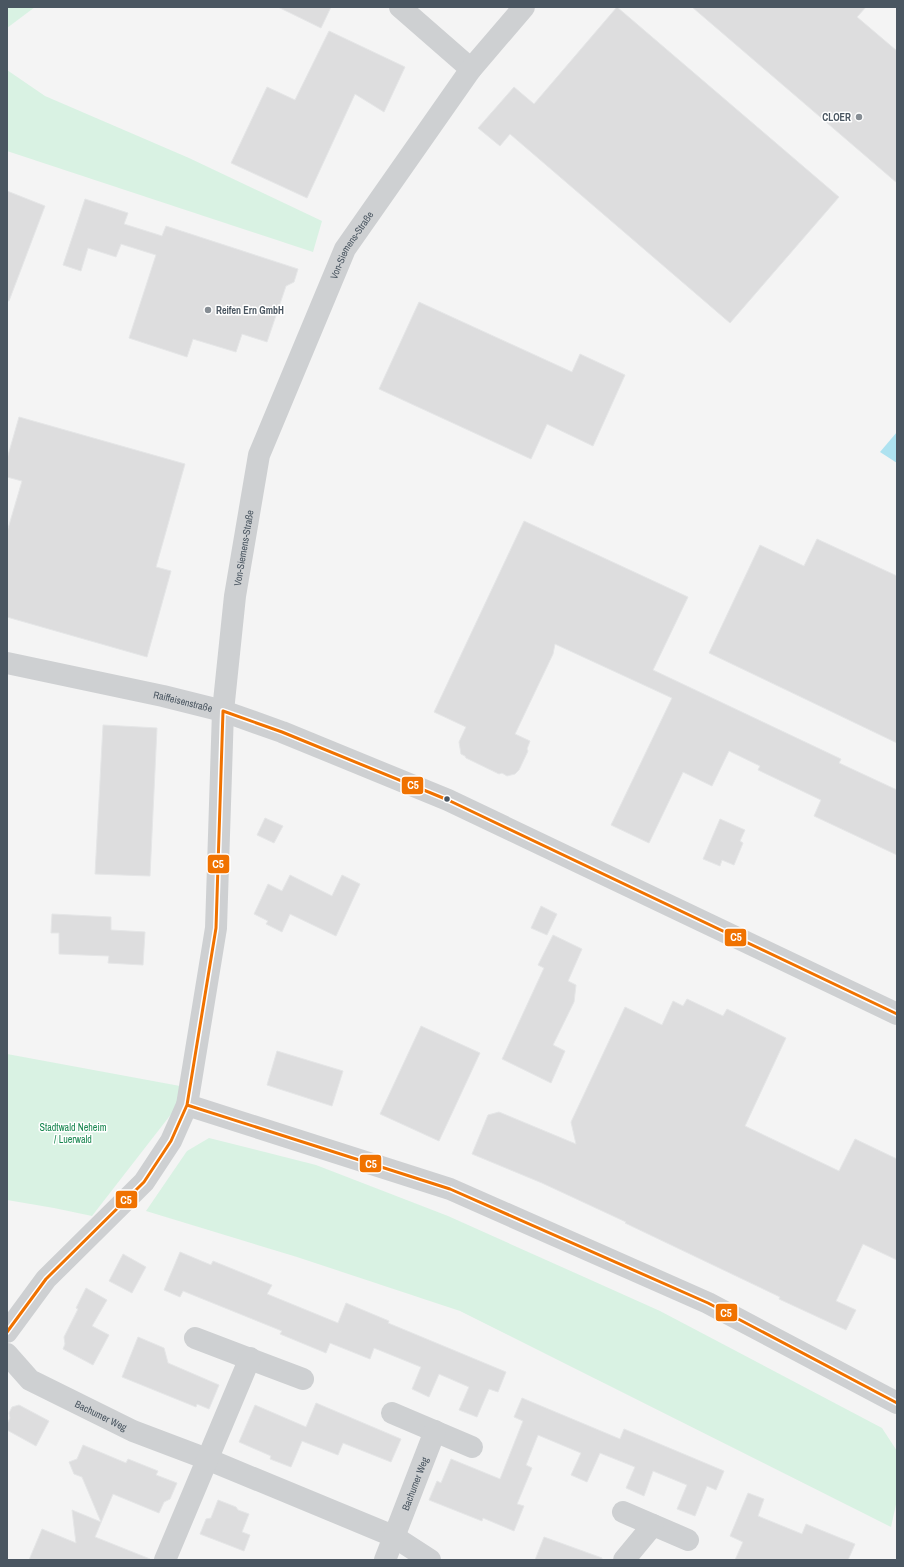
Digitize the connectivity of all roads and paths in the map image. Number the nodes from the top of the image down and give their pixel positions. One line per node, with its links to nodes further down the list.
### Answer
1 (400, 7): 3 (street)
2 (524, 7): 3 (street, Von-Siemens-Straße)
3 (471, 69): 5 (street, Von-Siemens-Straße)
4 (7, 663): 5 (street, Raiffeisenstraße)
5 (223, 711): 6 (street, Raiffeisenstraße); 7 (street, Von-Siemens-Straße)
6 (897, 1014)
7 (187, 1105): 8 (street, Von-Siemens-Straße); 13 (street)
8 (7, 1332)
9 (195, 1338): 11 (street)
10 (7, 1354): 17 (street, Bachumer Weg)
11 (250, 1358): 12 (street); 17 (street)
12 (303, 1379)
13 (897, 1402)
14 (392, 1413): 15 (street)
15 (435, 1431): 16 (street); 20 (street, Bachumer Weg)
16 (472, 1447)
17 (207, 1459): 20 (street, Bachumer Weg); 22 (street)
18 (623, 1512): 19 (street)
19 (653, 1525): 21 (street); 25 (street)
20 (394, 1536): 23 (street, Bachumer Weg); 24 (street, Bachumer Weg)
21 (688, 1540)
22 (165, 1560)
23 (385, 1560)
24 (430, 1560)
25 (624, 1560)

